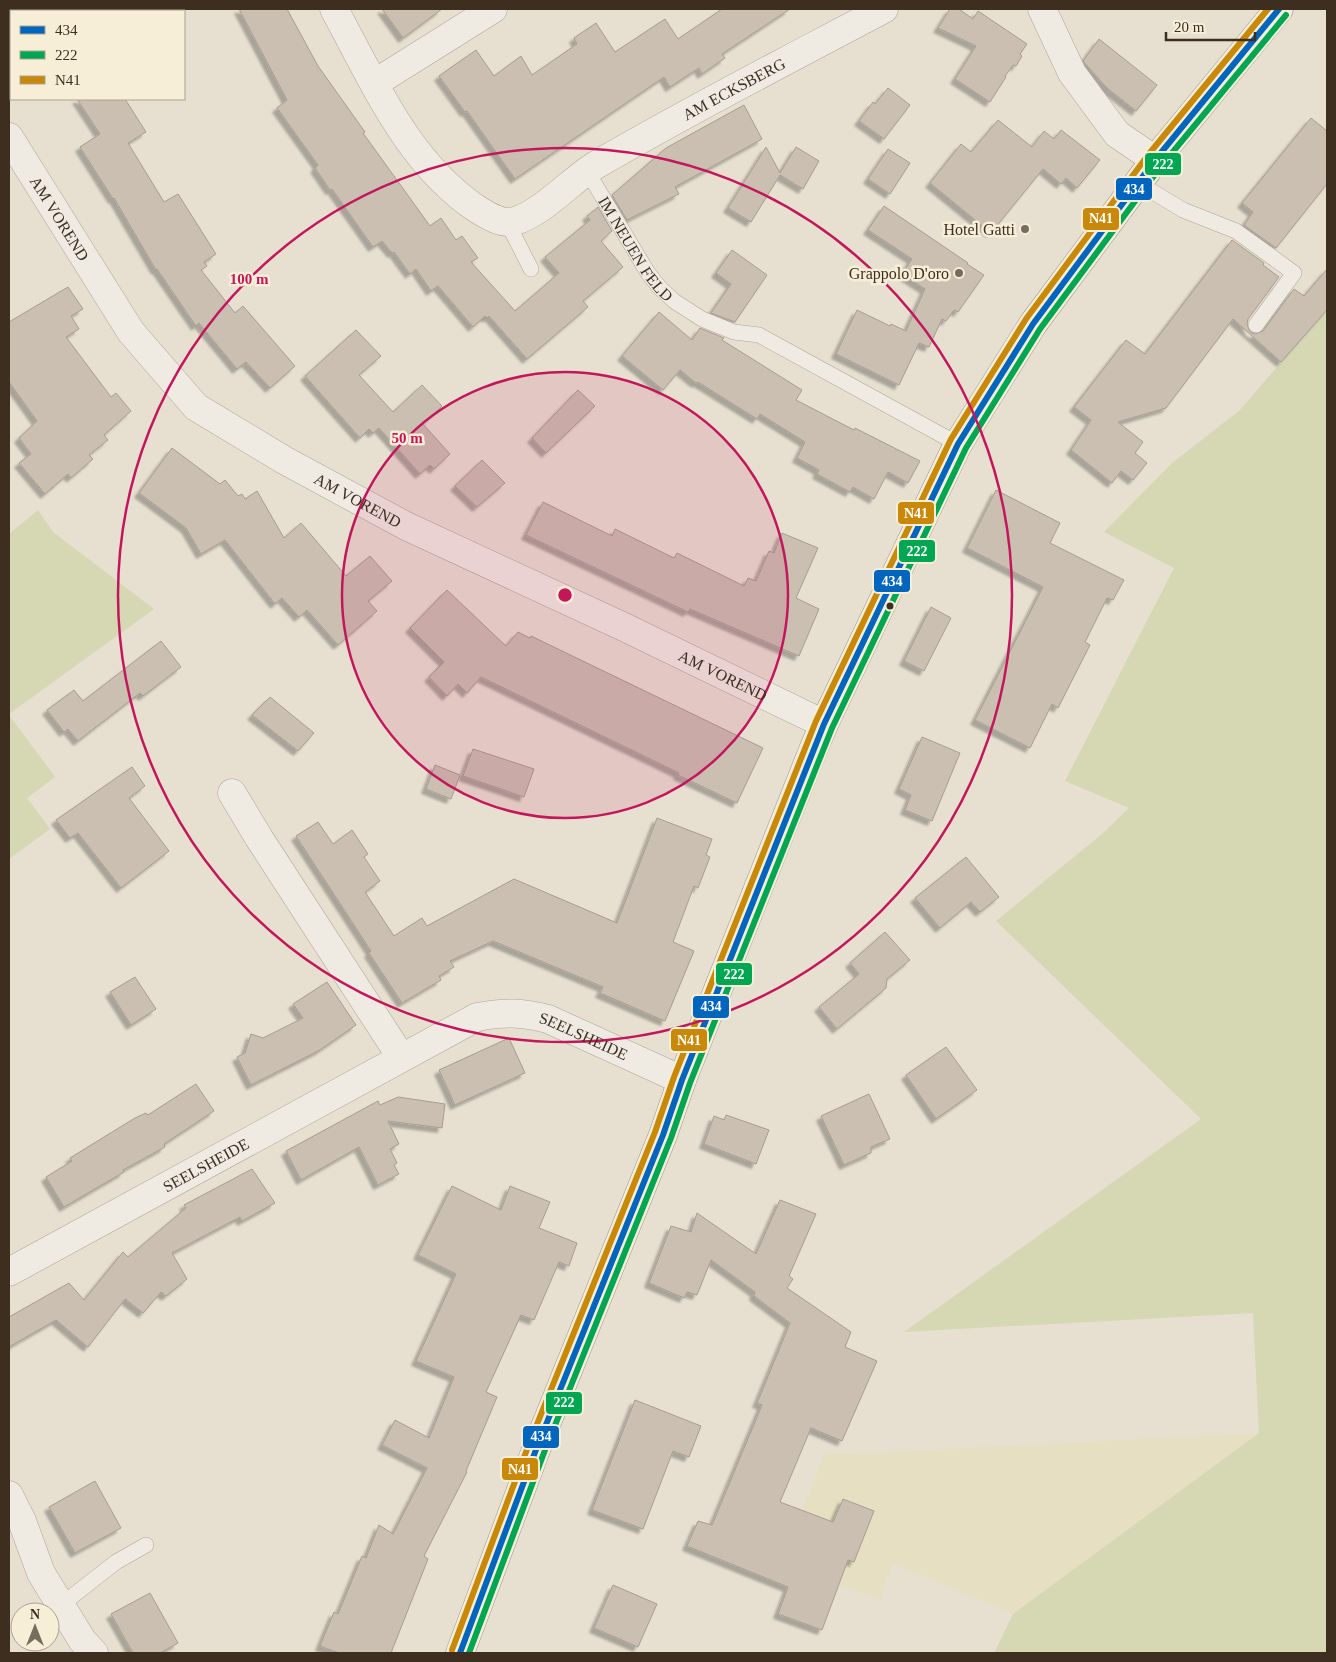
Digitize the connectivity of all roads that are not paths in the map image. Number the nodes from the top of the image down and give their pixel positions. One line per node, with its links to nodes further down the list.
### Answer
1 (334, 9): 6 (street)
2 (493, 9): 6 (street)
3 (884, 9): 9 (street, AM ECKSBERG)
4 (1042, 9): 8 (street)
5 (1279, 9): 8 (street)
6 (375, 83): 11 (street)
7 (12, 148): 15 (street, AM VOREND)
8 (1155, 160): 10 (street)
9 (587, 171): 11 (street); 14 (lane, IM NEUEN FELD)
10 (1138, 183): 13 (lane); 14 (street)
11 (507, 222): 12 (lane)
12 (531, 269)
13 (1256, 325)
14 (958, 444): 15 (street)
15 (824, 724): 18 (street)
16 (232, 793): 17 (street)
17 (401, 1057): 18 (street, SEELSHEIDE); 19 (street, SEELSHEIDE)
18 (682, 1080): 24 (street)
19 (9, 1272)
20 (9, 1495): 22 (street)
21 (146, 1545): 22 (lane)
22 (61, 1606): 23 (street)
23 (94, 1653)
24 (460, 1653)

